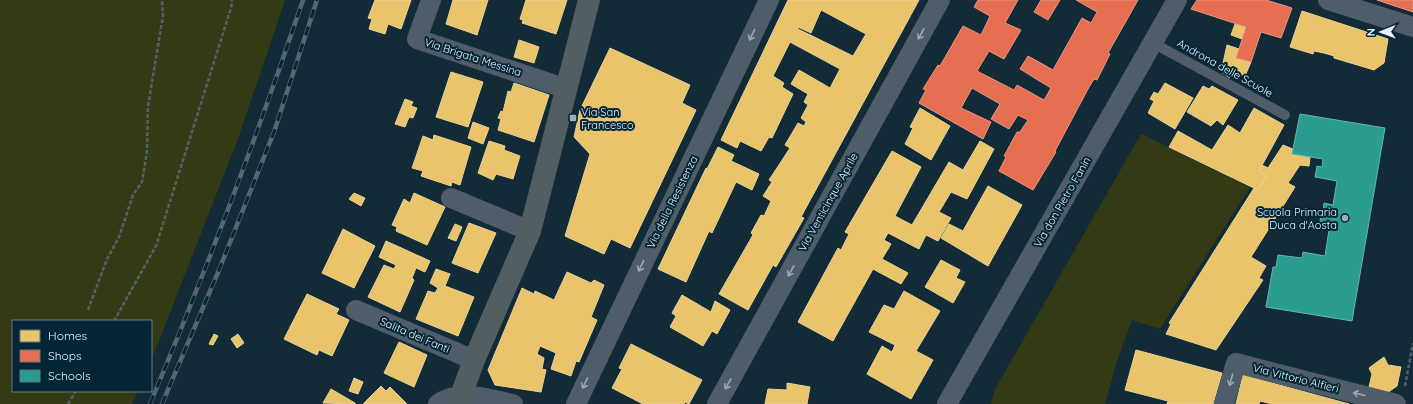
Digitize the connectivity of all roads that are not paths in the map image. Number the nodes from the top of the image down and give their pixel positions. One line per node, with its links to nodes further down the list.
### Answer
1 (431, 0): 9 (street, Via Brigata Messina)
2 (589, 0): 9 (street)
3 (769, 0): 19 (street, Via della Resistenza, one-way to 19)
4 (940, 0): 20 (street, Via Venticinque Aprile, one-way to 20)
5 (1177, 0): 8 (street, Via don Pietro Fanin)
6 (1328, 0): 7 (street)
7 (1413, 27)
8 (1153, 42): 10 (lane, Androna delle Scuole); 21 (street, Via don Pietro Fanin)
9 (567, 89): 12 (street)
10 (1285, 115)
11 (452, 198): 12 (street)
12 (530, 231): 14 (street)
13 (356, 310): 14 (street, Salita dei Fanti)
14 (474, 360): 16 (street)
15 (1400, 396): 22 (street, Via Vittorio Alfieri, one-way to 22)
16 (460, 399): 17 (street); 18 (street)
17 (438, 404)
18 (513, 404)
19 (576, 404)
20 (717, 404)
21 (947, 404)
22 (1224, 404)

